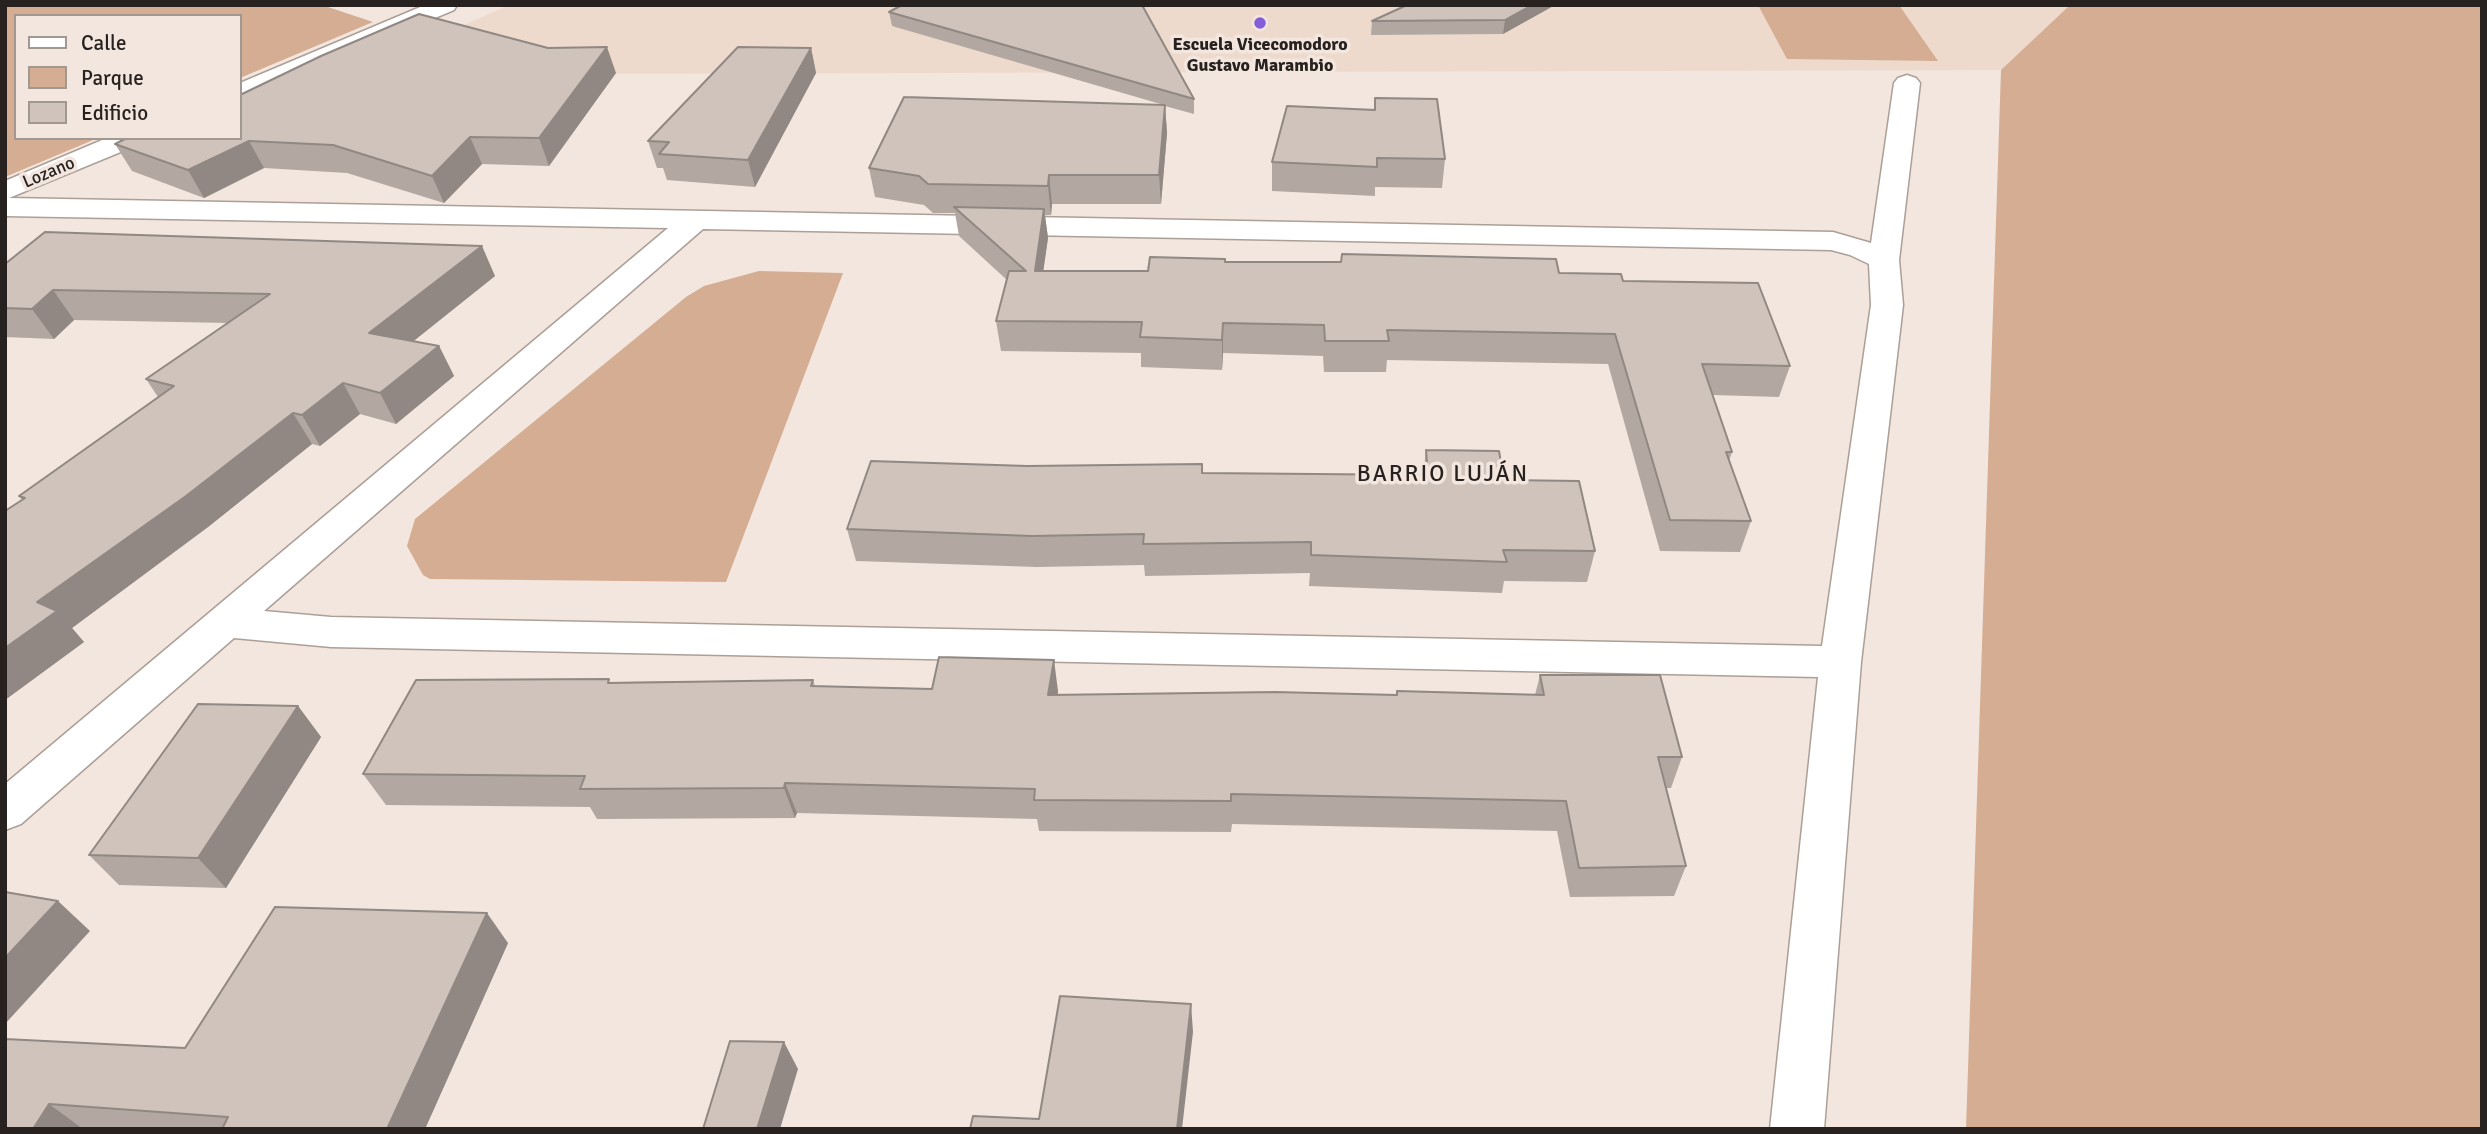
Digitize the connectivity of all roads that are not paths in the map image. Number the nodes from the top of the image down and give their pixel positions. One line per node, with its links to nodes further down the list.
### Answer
1 (446, 5): 3 (street)
2 (1907, 83): 8 (street)
3 (242, 91)
4 (126, 140): 5 (street, Lozano)
5 (5, 191)
6 (5, 207): 7 (street)
7 (694, 222): 8 (street); 9 (street)
8 (1884, 260): 10 (street)
9 (228, 623): 10 (street); 11 (street)
10 (1840, 662): 12 (street)
11 (5, 811)
12 (1797, 1129)

